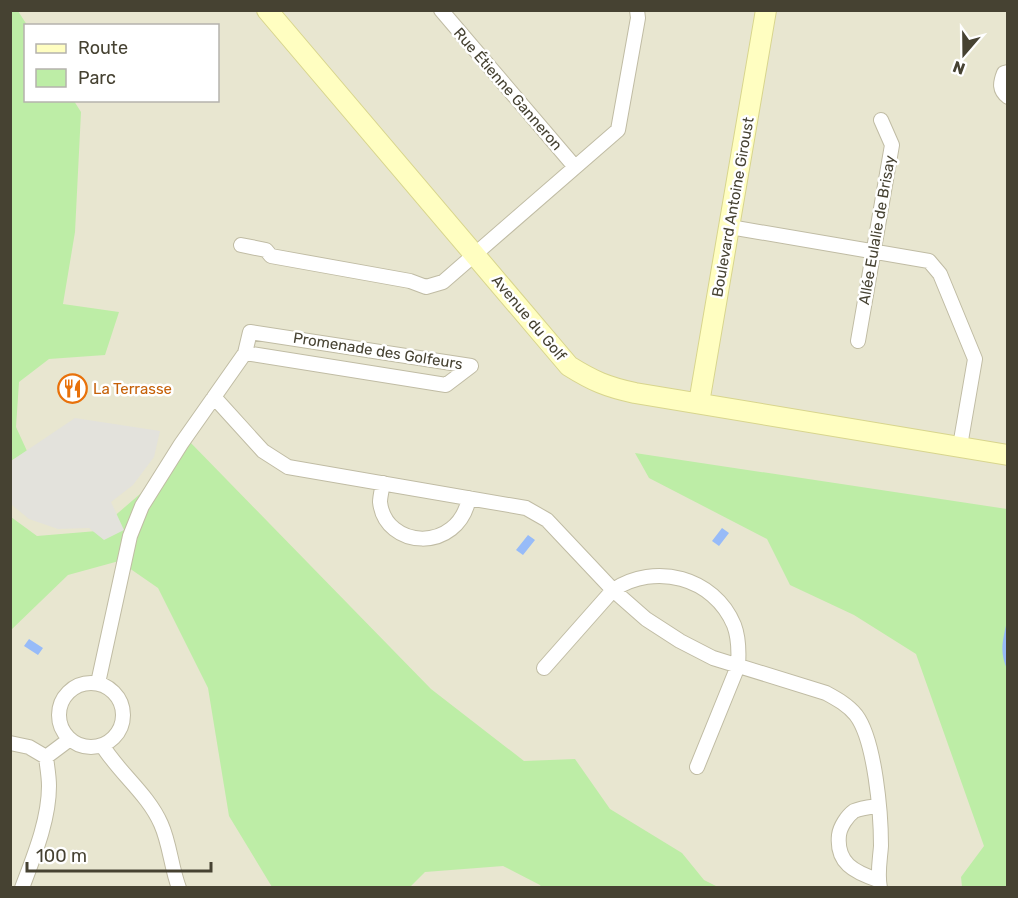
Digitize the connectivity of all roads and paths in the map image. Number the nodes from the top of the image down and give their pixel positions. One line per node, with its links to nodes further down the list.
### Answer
1 (267, 10): 12 (street, Avenue du Golf)
2 (441, 10): 8 (street, Rue Étienne Ganneron)
3 (637, 10): 8 (street)
4 (766, 10): 9 (street, Boulevard Antoine Giroust)
5 (1008, 72): 6 (street)
6 (1008, 97)
7 (881, 120): 11 (street, Allée Eulalie de Brisay)
8 (575, 167): 12 (street)
9 (730, 227): 11 (street); 16 (street, Boulevard Antoine Giroust)
10 (241, 245): 12 (street)
11 (874, 251): 13 (street, Allée Eulalie de Brisay); 17 (street)
12 (474, 254): 16 (street, Avenue du Golf)
13 (858, 342)
14 (245, 353): 14 (street, Promenade des Golfeurs); 15 (street, Promenade des Golfeurs)
15 (214, 397): 19 (street); 24 (street, Promenade des Golfeurs)
16 (699, 403): 17 (street, Avenue du Golf)
17 (960, 446): 18 (street, Avenue du Golf)
18 (1008, 455)
19 (383, 483): 20 (street); 20 (street)
20 (469, 498): 21 (street)
21 (613, 590): 22 (street); 22 (street); 23 (street)
22 (738, 666): 29 (street); 30 (street)
23 (544, 668)
24 (98, 683): 25 (street); 27 (street)
25 (70, 739): 27 (street); 28 (street)
26 (10, 743): 28 (street)
27 (102, 745): 33 (street)
28 (46, 757): 32 (street)
29 (697, 767)
30 (878, 806): 31 (street); 31 (street)
31 (879, 884)
32 (22, 888)
33 (179, 888)

